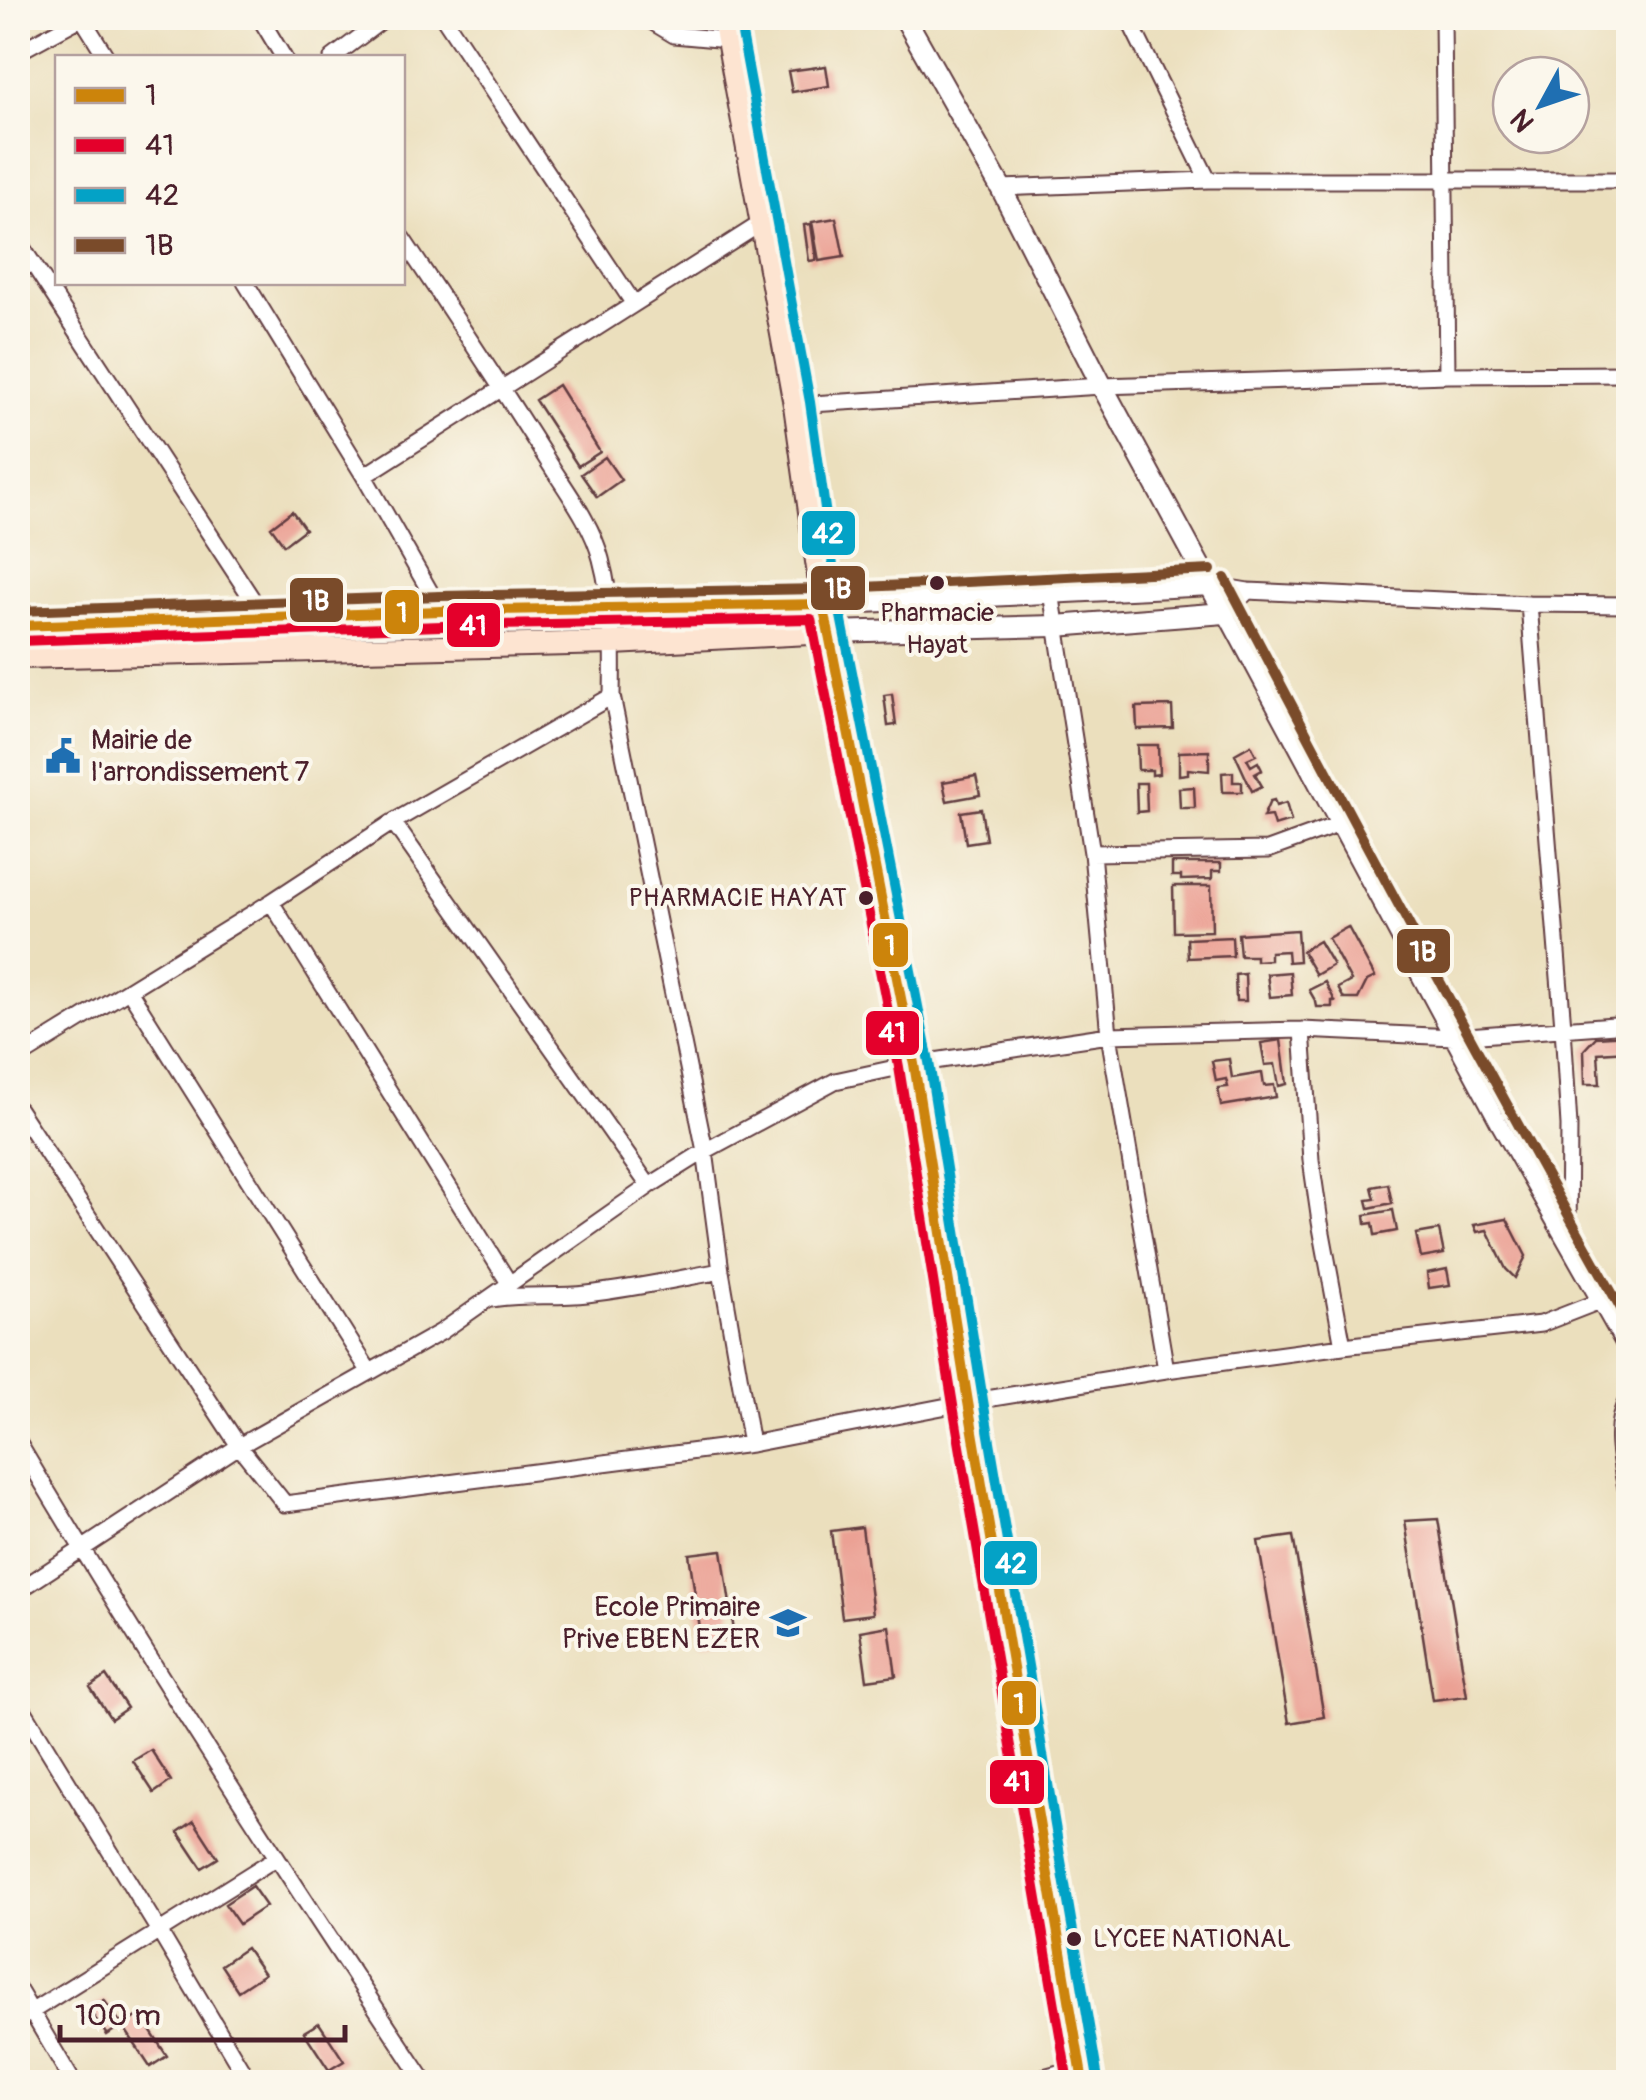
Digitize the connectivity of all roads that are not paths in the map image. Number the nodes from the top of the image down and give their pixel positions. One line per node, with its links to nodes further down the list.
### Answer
1 (82, 18): 10 (street); 11 (street)
2 (260, 18): 12 (street)
3 (385, 18): 13 (street)
4 (444, 18): 22 (street)
5 (646, 18): 9 (street)
6 (905, 18): 17 (street)
7 (1128, 18): 14 (street)
8 (1443, 18): 15 (street)
9 (726, 29): 18 (main road)
10 (18, 52)
11 (105, 55)
12 (282, 55)
13 (336, 55)
14 (1208, 180): 15 (street); 17 (street)
15 (1445, 180): 16 (street); 24 (street)
16 (1628, 180)
17 (1001, 188): 25 (street)
18 (763, 222): 22 (street); 27 (main road)
19 (18, 241): 38 (street)
20 (405, 242): 26 (street)
21 (247, 285): 28 (street)
22 (634, 304): 26 (street)
23 (1628, 374): 24 (street)
24 (1448, 375): 25 (street)
25 (1102, 386): 27 (street); 29 (street)
26 (503, 389): 28 (street); 35 (street)
27 (795, 405): 32 (main road)
28 (364, 476): 36 (street)
29 (1212, 585): 30 (street); 31 (street); 37 (street)
30 (1248, 591): 33 (street); 37 (street)
31 (1051, 592): 32 (street); 40 (street)
32 (823, 604): 35 (main road); 41 (main road)
33 (1529, 604): 34 (street); 52 (street)
34 (1628, 605)
35 (610, 609): 36 (main road); 42 (street)
36 (441, 611): 38 (main road)
37 (1225, 613): 40 (street); 47 (street)
38 (264, 618): 39 (main road); 43 (street)
39 (18, 626)
40 (1056, 626): 41 (street); 48 (street)
41 (830, 632): 42 (main road); 57 (street)
42 (613, 643): 43 (main road); 45 (street)
43 (280, 652): 44 (main road)
44 (18, 658)
45 (612, 696): 46 (street); 59 (street)
46 (393, 822): 49 (street); 60 (street)
47 (1337, 825): 48 (street); 55 (street)
48 (1092, 852): 54 (street)
49 (271, 902): 50 (street); 63 (street)
50 (129, 990): 56 (street); 69 (street)
51 (1628, 1024): 52 (street)
52 (1564, 1027): 55 (street); 61 (street)
53 (1302, 1030): 54 (street); 55 (street); 66 (street)
54 (1109, 1035): 57 (street); 68 (street)
55 (1454, 1037): 61 (street)
56 (18, 1058)
57 (914, 1064): 59 (street); 71 (street)
58 (18, 1109): 74 (street)
59 (705, 1151): 60 (street); 62 (street)
60 (648, 1186): 63 (street)
61 (1568, 1241): 65 (street)
62 (721, 1271): 64 (street); 73 (street)
63 (508, 1283): 64 (street)
64 (487, 1300): 69 (street)
65 (1600, 1301): 66 (street); 67 (street)
66 (1343, 1346): 68 (street)
67 (1628, 1351)
68 (1166, 1370): 71 (street)
69 (369, 1372): 74 (street)
70 (1628, 1398): 75 (street)
71 (968, 1402): 73 (street); 83 (street)
72 (18, 1442): 76 (street)
73 (751, 1444): 74 (street)
74 (239, 1446): 76 (street)
75 (1628, 1498)
76 (81, 1550): 77 (street); 79 (street)
77 (18, 1590)
78 (18, 1701): 80 (street)
79 (276, 1858): 80 (street); 86 (street)
80 (160, 1932): 82 (street); 85 (street)
81 (18, 1989): 82 (street)
82 (25, 2016): 84 (street)
83 (1082, 2075): 87 (street)
84 (73, 2082)
85 (249, 2082)
86 (426, 2082)
87 (1025, 2082)

